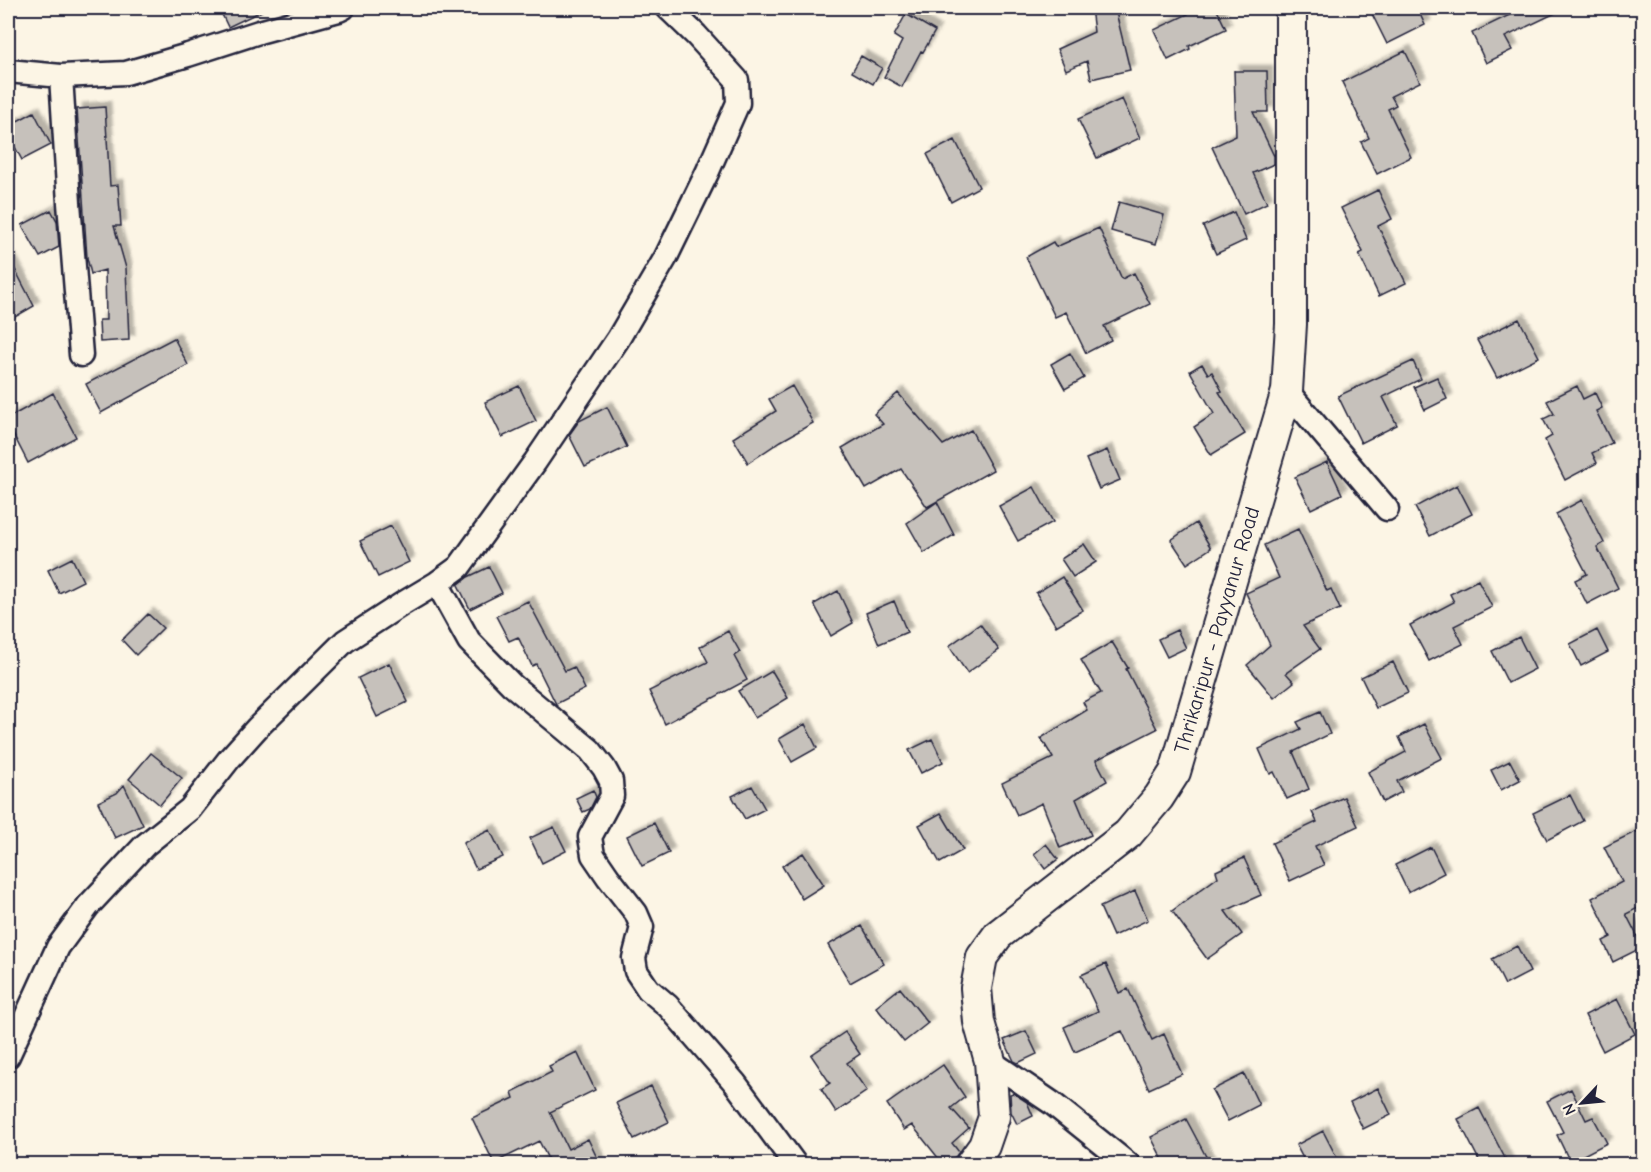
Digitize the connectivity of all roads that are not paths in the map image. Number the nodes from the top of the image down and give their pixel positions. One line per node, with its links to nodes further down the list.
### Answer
1 (343, 8): 5 (street)
2 (668, 8): 9 (street)
3 (1291, 8): 7 (main road, Thrikaripur - Payyanur Road)
4 (8, 72): 5 (street)
5 (61, 76): 6 (street)
6 (81, 355)
7 (1287, 391): 8 (street); 11 (main road, Thrikaripur - Payyanur Road)
8 (1387, 509)
9 (437, 583): 10 (street); 12 (street)
10 (8, 1056)
11 (990, 1061): 13 (main road, Thrikaripur - Payyanur Road); 14 (street)
12 (795, 1164)
13 (972, 1164)
14 (1128, 1164)

